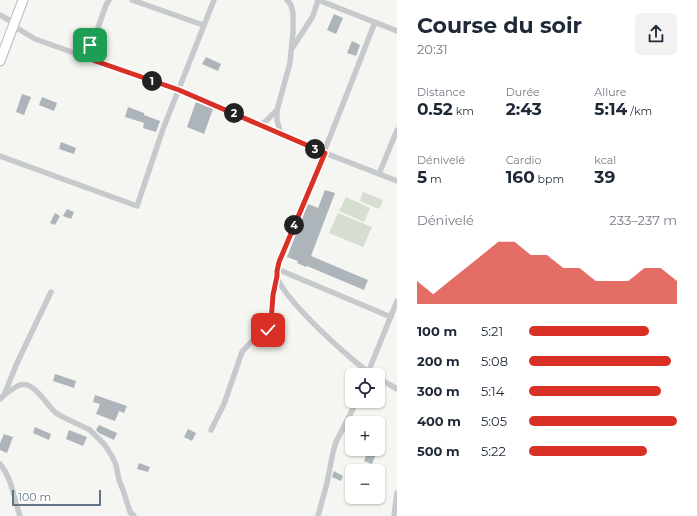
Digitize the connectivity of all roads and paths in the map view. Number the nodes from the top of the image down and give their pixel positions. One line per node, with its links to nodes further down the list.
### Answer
1 (23, 0): 9 (main road)
2 (109, 0): 13 (street)
3 (132, 0): 10 (street)
4 (214, 0): 10 (street)
5 (287, 0): 12 (street)
6 (318, 0): 8 (street); 12 (street)
7 (0, 14): 9 (street)
8 (375, 22): 11 (street); 20 (street)
9 (14, 23): 13 (street); 14 (main road)
10 (203, 25): 15 (street)
11 (397, 31)
12 (292, 49): 16 (street)
13 (81, 56): 15 (street)
14 (0, 61)
15 (179, 90): 17 (street); 21 (street)
16 (277, 110): 17 (street); 19 (street)
17 (260, 125): 19 (street)
18 (397, 130): 22 (street)
19 (281, 134): 20 (street)
20 (325, 153): 22 (street); 24 (street)
21 (0, 156)
22 (379, 174): 23 (street)
23 (397, 181)
24 (277, 269): 25 (street); 28 (street)
25 (277, 276): 29 (street); 35 (street)
26 (51, 292): 33 (street)
27 (397, 301): 28 (street)
28 (391, 317): 30 (street)
29 (362, 368)
30 (371, 368)
31 (385, 382): 32 (street)
32 (397, 389)
33 (2, 397): 39 (street)
34 (353, 408): 40 (street)
35 (212, 430)
36 (0, 464): 38 (street)
37 (397, 493): 41 (street)
38 (20, 516)
39 (134, 516)
40 (318, 516)
41 (394, 516)

